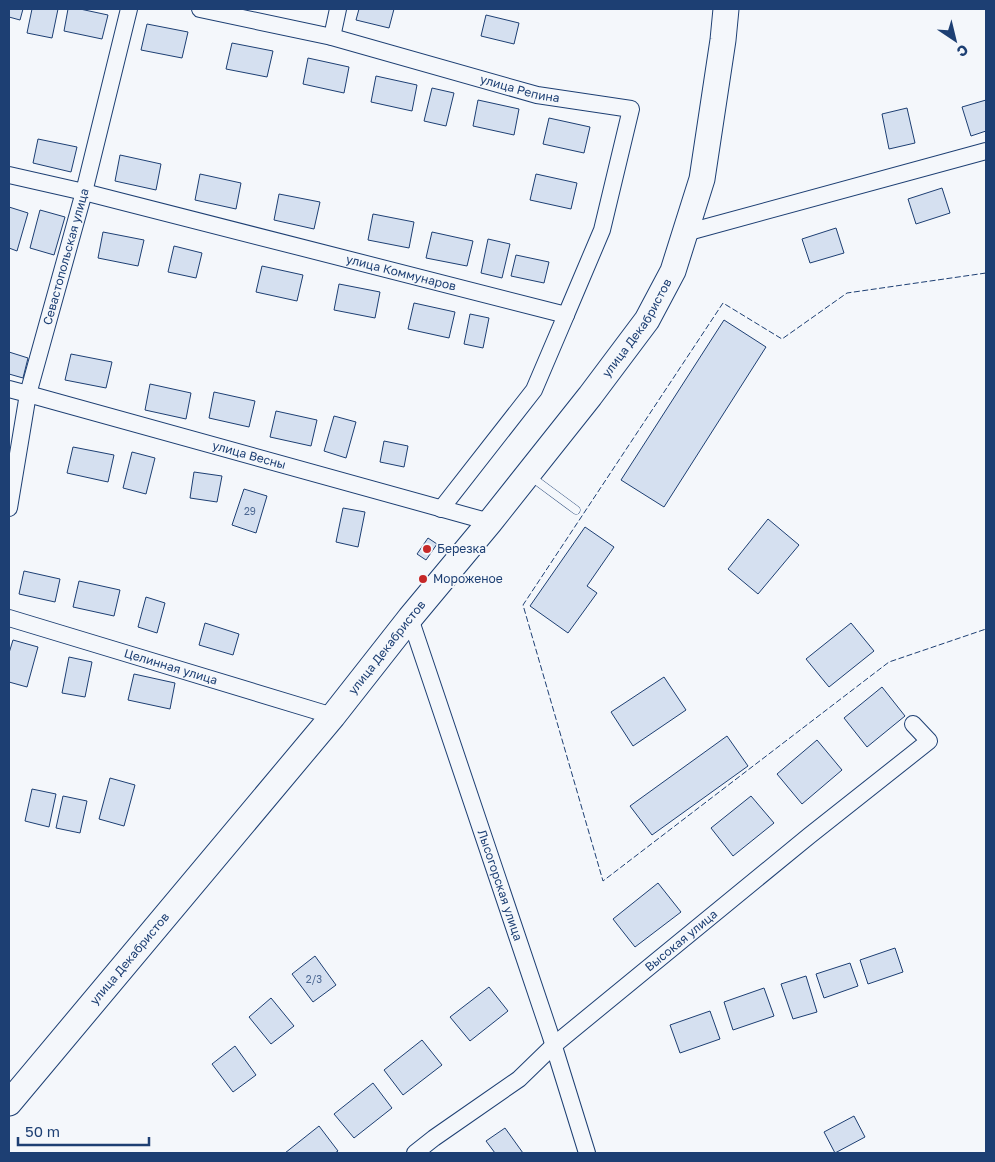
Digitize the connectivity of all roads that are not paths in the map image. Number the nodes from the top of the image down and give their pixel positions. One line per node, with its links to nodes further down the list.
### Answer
1 (128, 9): 8 (street, Севастопольская улица)
2 (200, 9): 5 (street, улица Репина)
3 (338, 9): 5 (street)
4 (726, 9): 9 (main road, улица Декабристов)
5 (332, 37): 10 (street, улица Репина)
6 (986, 151): 9 (street)
7 (9, 175): 8 (street, улица Коммунаров)
8 (84, 192): 10 (street, улица Коммунаров); 12 (street, Севастопольская улица)
9 (685, 233): 13 (main road, улица Декабристов)
10 (566, 314): 15 (street)
11 (9, 390): 12 (street, улица Весны)
12 (28, 394): 14 (street, Севастопольская улица); 15 (street, улица Весны)
13 (527, 474): 16 (lane); 17 (main road, улица Декабристов)
14 (9, 508)
15 (441, 509): 17 (street, улица Весны)
16 (576, 510)
17 (490, 522): 19 (main road, улица Декабристов)
18 (9, 618): 20 (street, Целинная улица)
19 (410, 618): 20 (main road, улица Декабристов); 22 (street, Лысогорская улица)
20 (333, 716): 23 (main road, улица Декабристов)
21 (914, 724): 22 (street, Высокая улица)
22 (554, 1044): 24 (street, Высокая улица); 25 (street, Лысогорская улица)
23 (9, 1103)
24 (415, 1153)
25 (587, 1153)

